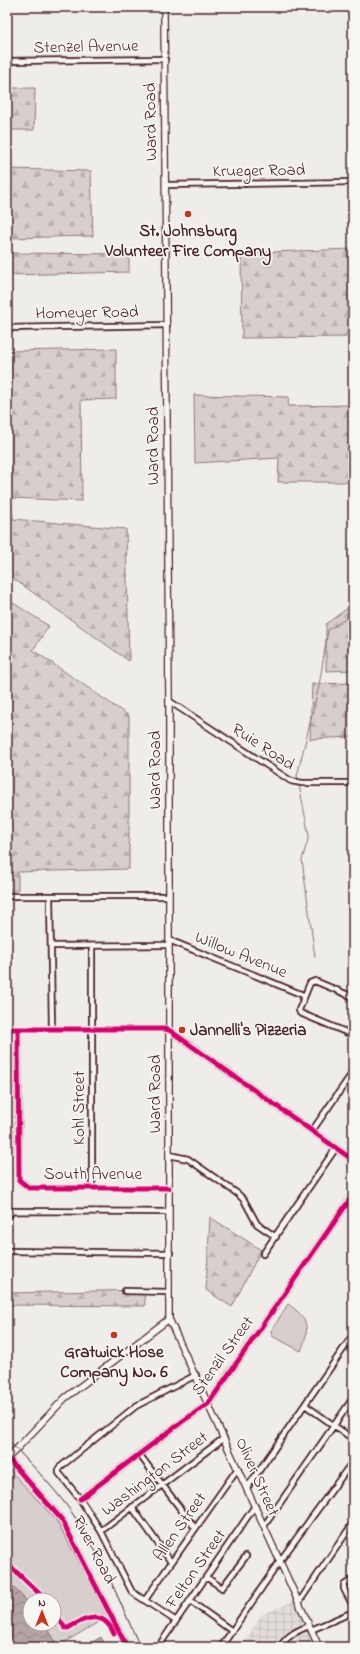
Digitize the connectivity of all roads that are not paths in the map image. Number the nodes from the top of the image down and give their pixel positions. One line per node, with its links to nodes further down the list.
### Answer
1 (164, 7): 2 (main road, Ward Road)
2 (165, 59): 3 (street, Stenzel Avenue); 5 (main road, Ward Road)
3 (7, 61)
4 (353, 182): 5 (street, Krueger Road)
5 (166, 185): 6 (main road, Ward Road)
6 (167, 325): 7 (street, Homeyer Road); 8 (main road, Ward Road)
7 (7, 328)
8 (170, 701): 9 (street, Ruie Road); 11 (main road, Ward Road)
9 (353, 783)
10 (7, 896): 12 (street)
11 (168, 896): 12 (street); 13 (main road, Ward Road)
12 (50, 897): 14 (street)
13 (169, 943): 15 (street); 16 (street, Willow Avenue); 22 (main road, Ward Road)
14 (52, 946): 15 (street); 20 (street)
15 (92, 946): 21 (street, Kohl Street)
16 (304, 995): 17 (street); 23 (street)
17 (353, 998)
18 (7, 1029): 19 (street)
19 (18, 1029): 20 (street); 29 (street, South Avenue)
20 (52, 1029): 21 (street)
21 (92, 1029): 22 (street); 29 (street, Kohl Street)
22 (169, 1030): 25 (street); 27 (main road, Ward Road)
23 (353, 1035)
24 (353, 1072): 25 (street)
25 (312, 1131): 26 (street)
26 (336, 1148): 28 (street); 34 (street)
27 (169, 1155): 30 (main road, Ward Road); 34 (street)
28 (353, 1160)
29 (92, 1187): 30 (street, South Avenue)
30 (169, 1188): 32 (main road, Ward Road)
31 (353, 1195): 44 (street, Stenzil Street)
32 (169, 1212): 33 (street); 36 (main road, Ward Road)
33 (7, 1217)
34 (276, 1237): 37 (street)
35 (7, 1251): 36 (street)
36 (170, 1253): 39 (main road, Ward Road)
37 (263, 1254)
38 (125, 1291): 39 (street)
39 (169, 1292): 40 (main road, Ward Road)
40 (169, 1319): 42 (main road, Oliver Street); 50 (main road)
41 (353, 1335): 45 (street)
42 (196, 1375): 44 (main road, Oliver Street); 55 (street)
43 (353, 1398): 46 (street)
44 (208, 1404): 47 (main road, Oliver Street); 49 (street, Stenzil Street)
45 (305, 1405): 46 (street); 54 (street)
46 (334, 1426): 48 (street); 59 (street)
47 (224, 1438): 52 (main road, Oliver Street); 53 (street, Washington Street)
48 (353, 1439)
49 (139, 1454): 53 (street); 55 (street, Stenzil Street)
50 (8, 1457): 75 (main road, River Road)
51 (353, 1460): 63 (street)
52 (238, 1468): 54 (main road, Oliver Street); 60 (street, Allen Street)
53 (163, 1485): 57 (street, Washington Street); 60 (street)
54 (247, 1488): 56 (main road, Oliver Street)
55 (80, 1499): 61 (street)
56 (255, 1506): 59 (main road, Oliver Street); 65 (street, Felton Street)
57 (132, 1507): 61 (street, Washington Street); 64 (street)
58 (353, 1523): 69 (street)
59 (264, 1526): 63 (main road, Oliver Street)
60 (195, 1528): 64 (street, Allen Street)
61 (101, 1531): 67 (street)
62 (246, 1556): 65 (street)
63 (280, 1561): 69 (main road, Oliver Street); 74 (street)
64 (171, 1562): 67 (street, Allen Street)
65 (206, 1577): 68 (street, Felton Street)
66 (353, 1579): 70 (street)
67 (145, 1600): 72 (street)
68 (190, 1601): 72 (street, Felton Street); 74 (street)
69 (298, 1602): 73 (main road, Oliver Street)
70 (353, 1606)
71 (353, 1612): 73 (street)
72 (176, 1621): 76 (street, Felton Street)
73 (310, 1628): 78 (street); 79 (main road, Oliver Street)
74 (232, 1631): 77 (street)
75 (127, 1647)
76 (158, 1647)
77 (221, 1647)
78 (280, 1647)
79 (319, 1647)

